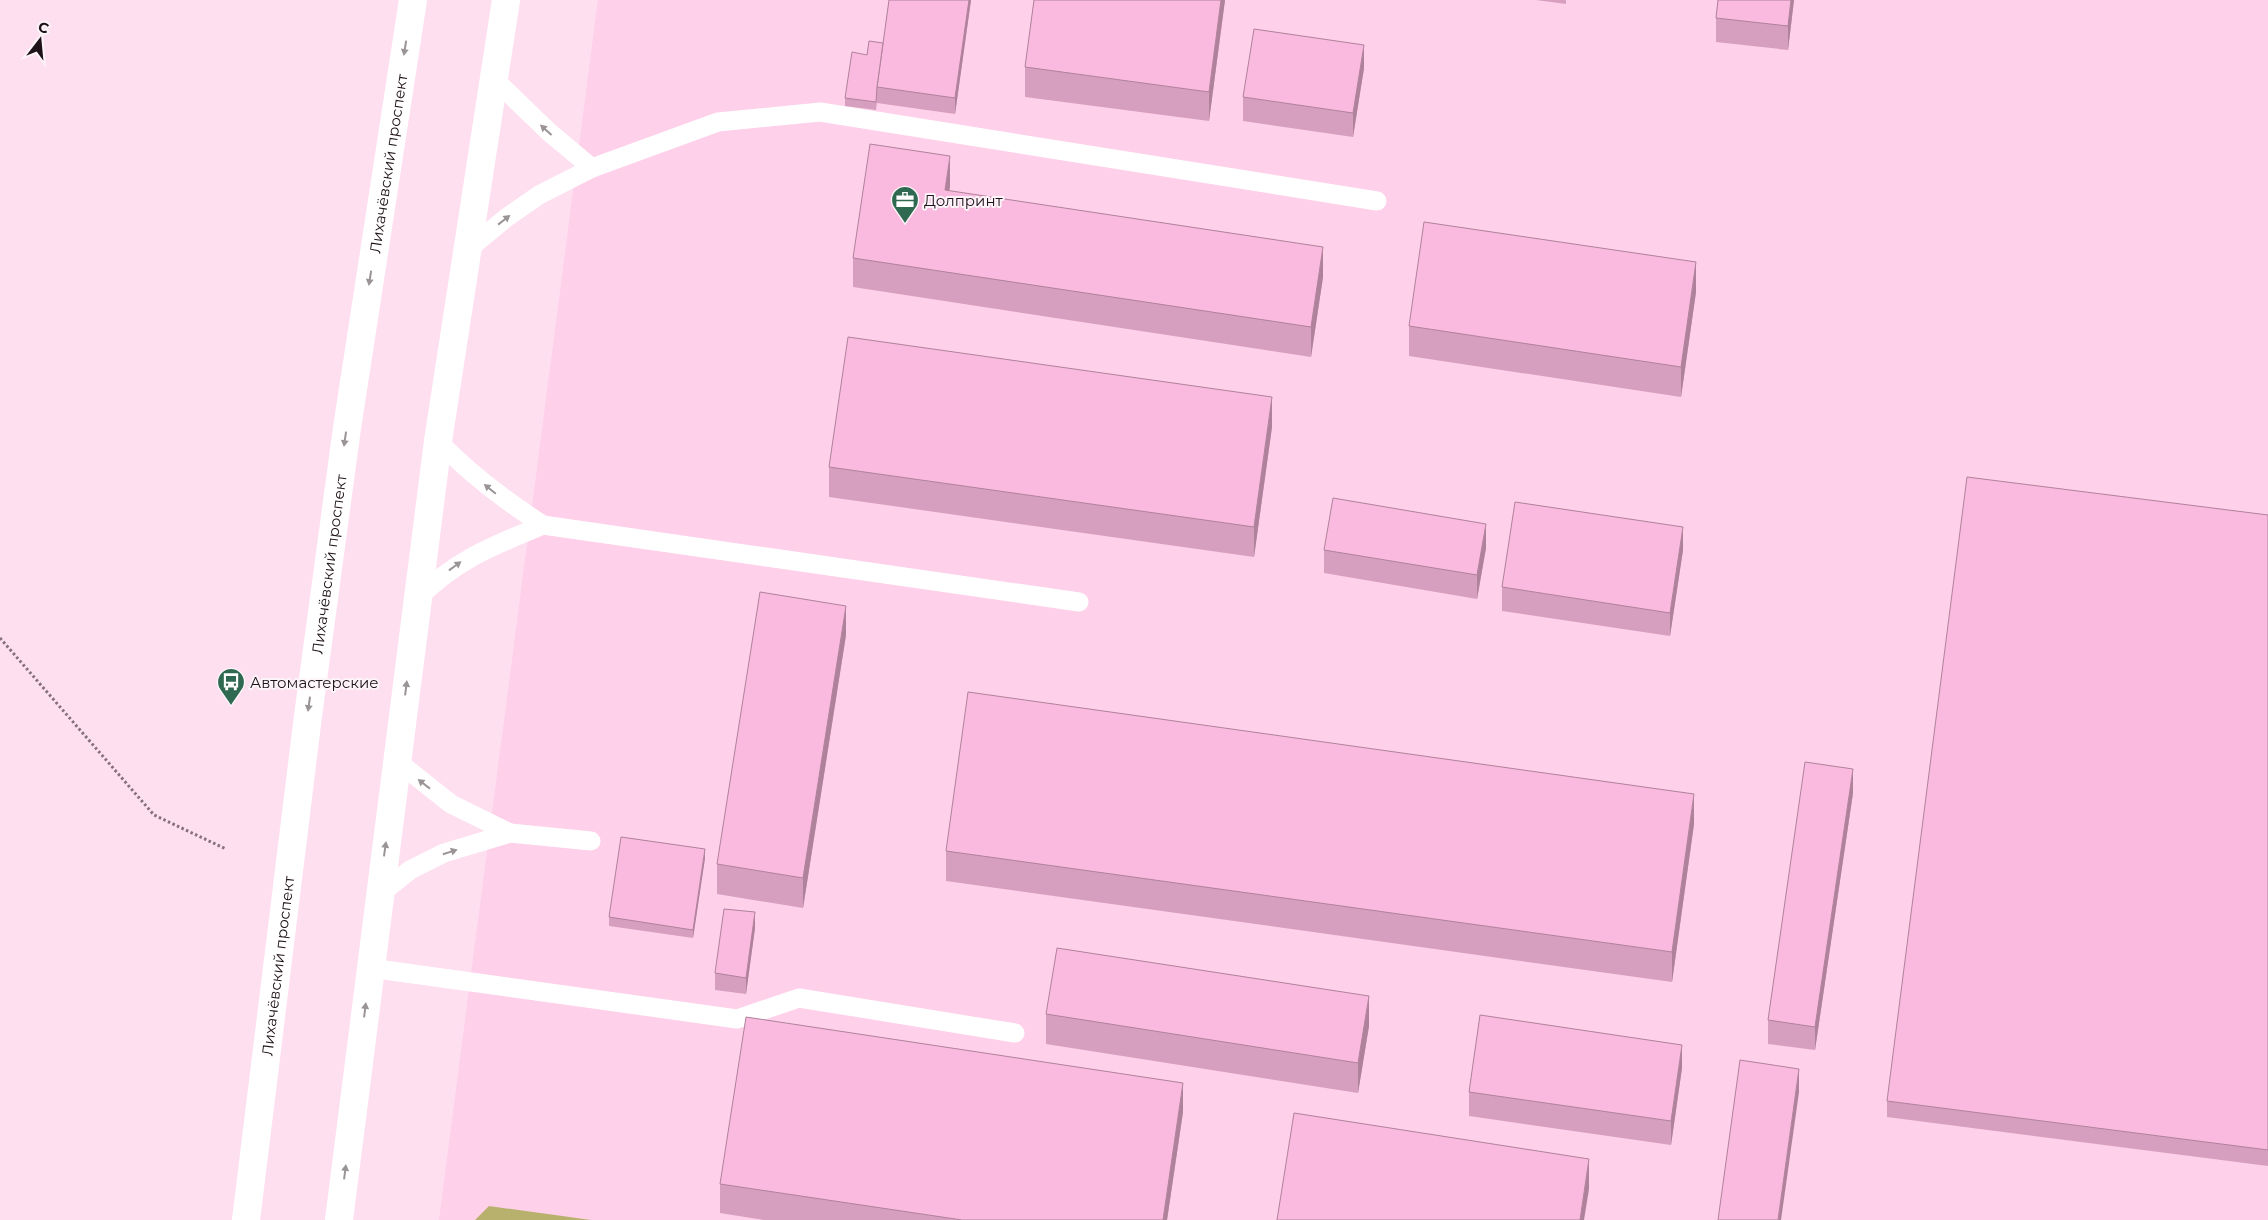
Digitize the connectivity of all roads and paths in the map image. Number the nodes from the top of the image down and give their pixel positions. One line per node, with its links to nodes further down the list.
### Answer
1 (413, 0): 19 (main road, Лихачёвский проспект, one-way to 19)
2 (506, 0): 3 (main road)
3 (493, 78): 4 (lane, one-way to 3); 6 (main road)
4 (592, 168): 5 (lane); 6 (lane, one-way to 4)
5 (1377, 201)
6 (466, 251): 7 (main road)
7 (438, 441): 8 (lane, one-way to 7); 9 (main road)
8 (543, 525): 9 (lane, one-way to 8); 10 (lane)
9 (418, 598): 12 (main road, one-way to 9)
10 (1079, 602)
11 (0, 638): 15 (path)
12 (397, 761): 13 (lane, one-way to 12); 16 (main road, one-way to 12)
13 (510, 833): 14 (lane); 16 (lane, one-way to 13)
14 (591, 840)
15 (226, 849)
16 (379, 895): 17 (main road)
17 (370, 968): 18 (lane); 20 (main road, one-way to 17)
18 (1015, 1033)
19 (246, 1220)
20 (339, 1220)

